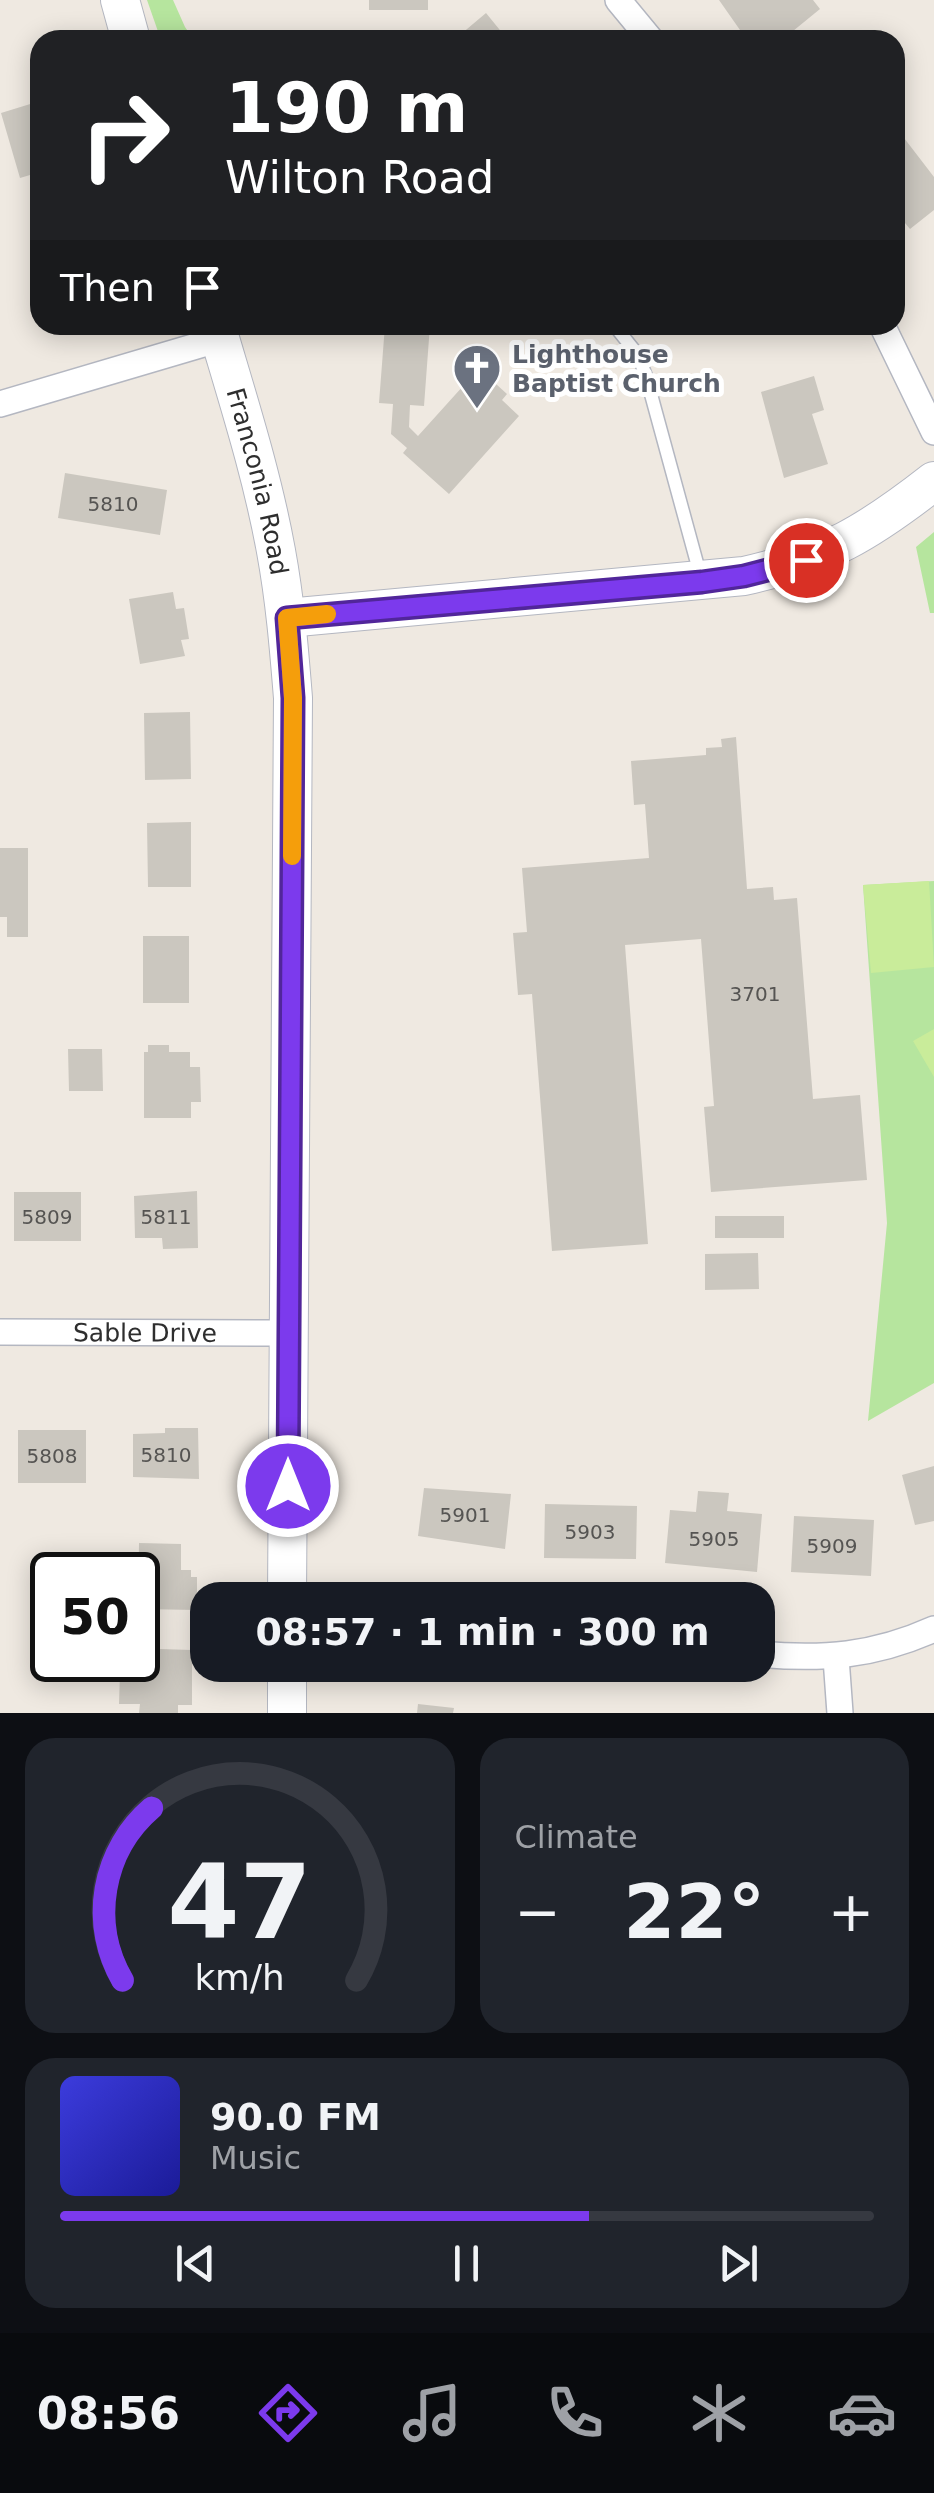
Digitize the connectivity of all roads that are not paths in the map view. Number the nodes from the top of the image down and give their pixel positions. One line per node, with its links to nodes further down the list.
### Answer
1 (120, 0): 3 (main road)
2 (618, 0): 4 (street)
3 (128, 30)
4 (644, 30)
5 (209, 335): 9 (street)
6 (219, 335): 13 (main road, Franconia Road)
7 (622, 335): 12 (lane)
8 (887, 335): 10 (street)
9 (0, 404)
10 (934, 432)
11 (934, 481): 12 (main road)
12 (702, 582): 13 (main road)
13 (287, 618): 15 (main road, Franconia Road)
14 (0, 1332): 15 (street, Sable Drive)
15 (289, 1333): 16 (main road, Franconia Road)
16 (287, 1582)
17 (934, 1629): 19 (street)
18 (775, 1655): 19 (street)
19 (836, 1658): 22 (street)
20 (287, 1682): 21 (main road)
21 (287, 1713)
22 (840, 1713)

